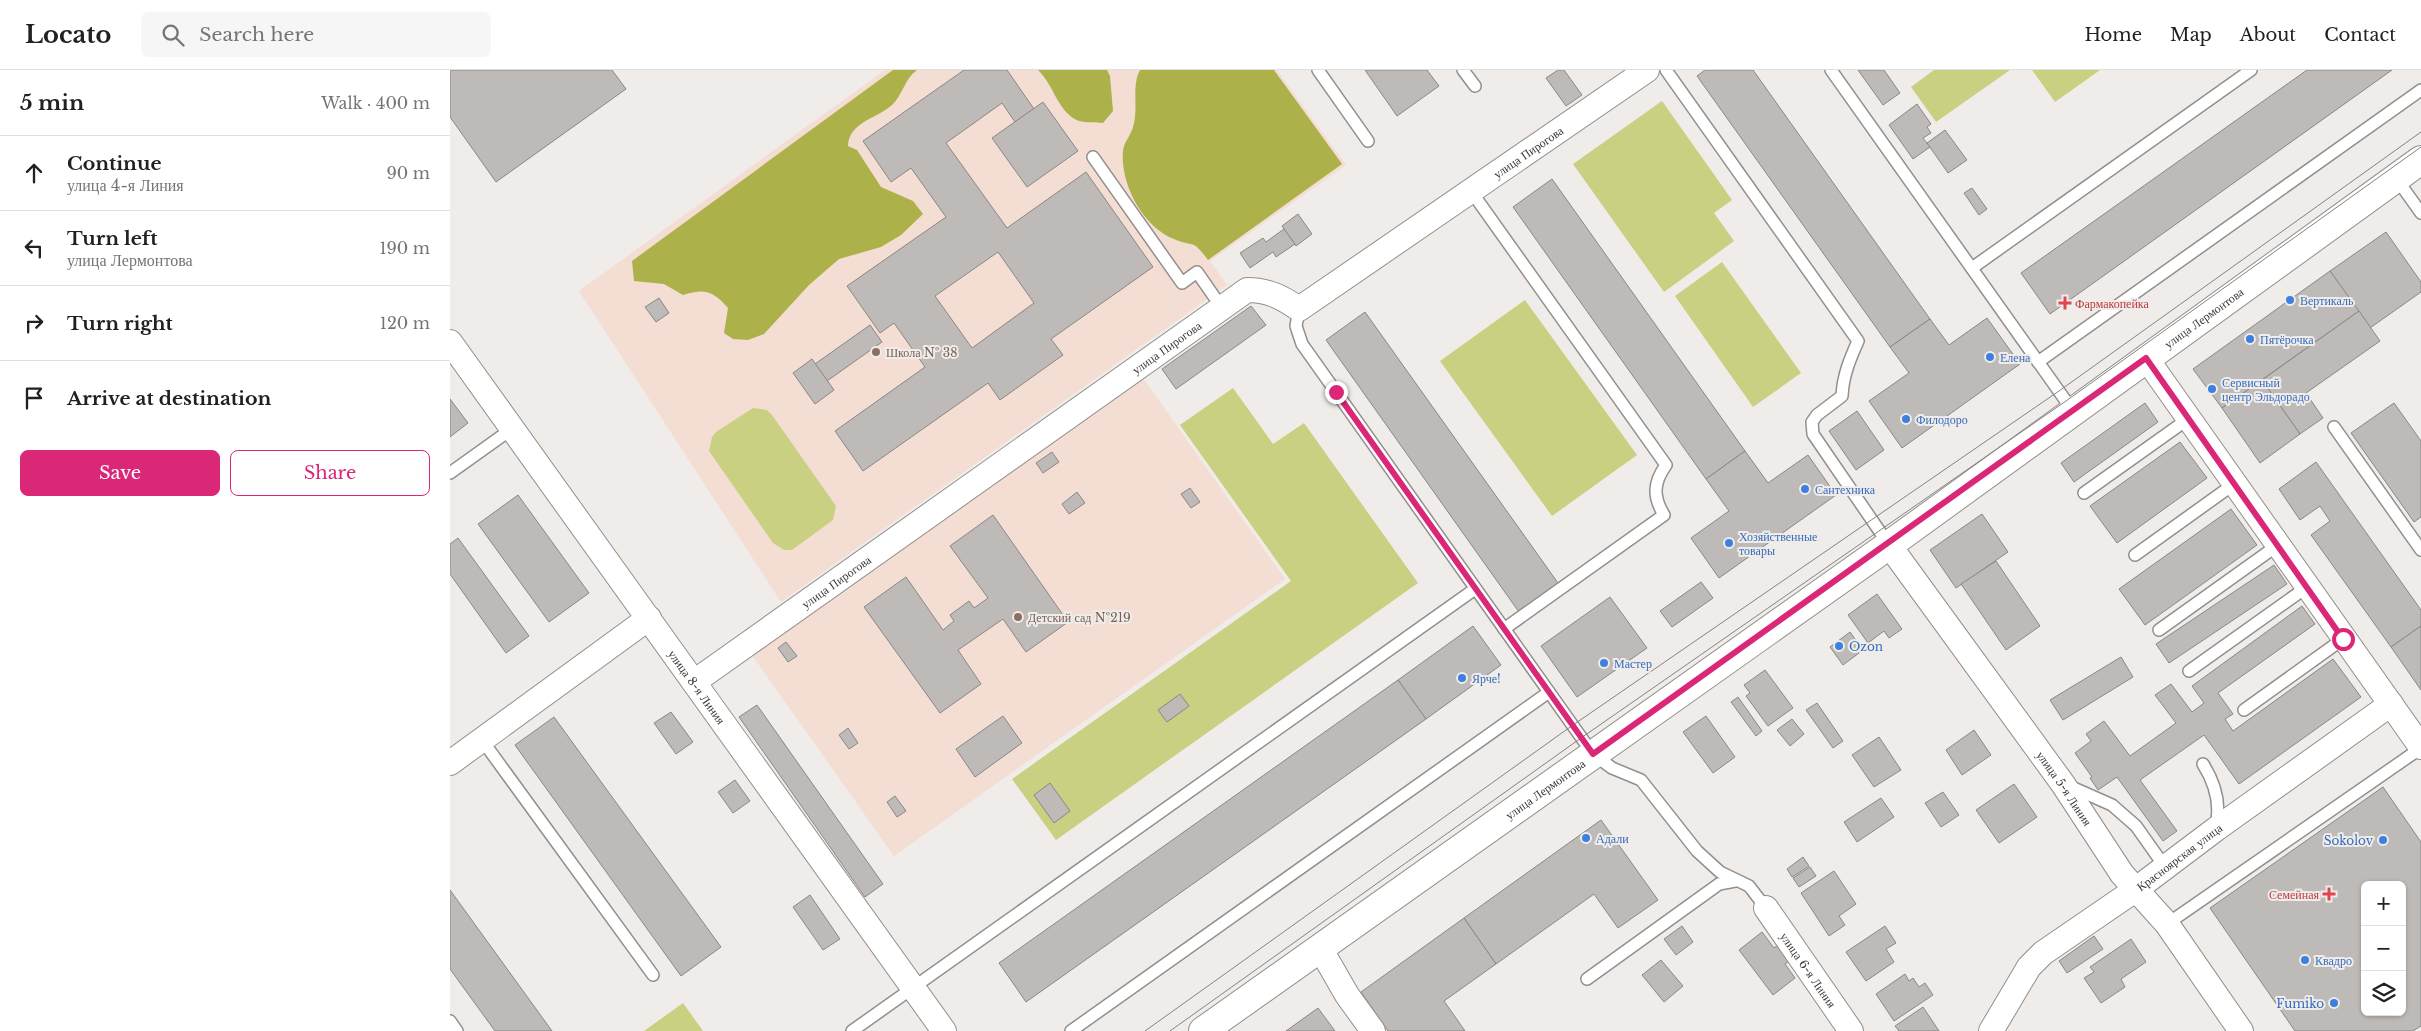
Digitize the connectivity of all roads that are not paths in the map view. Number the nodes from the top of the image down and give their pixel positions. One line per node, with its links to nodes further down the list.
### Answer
1 (1318, 70): 9 (lane)
2 (1463, 70): 7 (lane)
3 (1646, 70): 13 (street, улица Пирогова)
4 (1666, 70): 28 (lane)
5 (1831, 70): 15 (lane)
6 (2251, 70): 15 (lane)
7 (1475, 86)
8 (2421, 90): 20 (lane)
9 (1368, 142)
10 (1093, 157): 16 (lane)
11 (2421, 160): 12 (main road, улица Лермонтова)
12 (2396, 178): 14 (lane); 19 (main road, улица Лермонтова)
13 (1471, 191): 17 (street, улица Пирогова); 35 (lane)
14 (2421, 213)
15 (1972, 268): 20 (lane)
16 (1222, 308): 17 (street, улица Пирогова); 39 (street, улица Пирогова)
17 (1299, 309): 33 (lane)
18 (450, 342): 24 (street, улица 8-я Линия)
19 (2146, 358): 21 (main road, улица Лермонтова); 22 (street)
20 (2038, 362): 21 (lane)
21 (2074, 411): 28 (main road, улица Лермонтова)
22 (2188, 419): 26 (street); 27 (lane)
23 (2334, 427): 30 (lane)
24 (513, 428): 25 (lane); 34 (street, улица 8-я Линия)
25 (450, 474)
26 (2234, 484): 29 (street); 31 (lane)
27 (2084, 493)
28 (1889, 545): 45 (main road, улица Лермонтова); 48 (street, улица 5-я Линия)
29 (2278, 546): 32 (street); 36 (lane)
30 (2421, 550)
31 (2135, 555)
32 (2307, 587): 37 (street); 38 (lane)
33 (1476, 589): 35 (lane); 58 (lane)
34 (649, 618): 39 (street, улица 8-я Линия); 44 (street)
35 (1504, 629): 40 (lane)
36 (2159, 630)
37 (2343, 639): 41 (street); 42 (lane)
38 (2188, 671)
39 (694, 682): 58 (street, улица 8-я Линия)
40 (1549, 692): 45 (lane); 63 (lane)
41 (2391, 704): 43 (street); 49 (street, Красноярская улица)
42 (2244, 710)
43 (2419, 739): 54 (lane)
44 (482, 740): 46 (street); 56 (lane)
45 (1593, 754): 51 (lane); 55 (main road, улица Лермонтова)
46 (450, 763)
47 (2203, 764): 49 (lane)
48 (2063, 784): 50 (lane); 52 (street, улица 5-я Линия)
49 (2216, 829): 50 (street, Красноярская улица)
50 (2165, 867): 52 (street, Красноярская улица)
51 (1735, 881): 53 (lane); 57 (lane)
52 (2135, 890): 54 (street, улица 5-я Линия); 67 (street, Красноярская улица)
53 (1766, 908): 66 (street, улица 6-я Линия)
54 (2167, 924): 68 (street, улица 5-я Линия)
55 (1320, 948): 64 (main road, улица Лермонтова); 65 (street)
56 (653, 975)
57 (1587, 979)
58 (914, 987): 61 (lane); 62 (street, улица 8-я Линия)
59 (450, 1021): 60 (lane)
60 (457, 1031)
61 (852, 1031)
62 (944, 1031)
63 (1070, 1031)
64 (1203, 1031)
65 (1373, 1031)
66 (1851, 1031)
67 (1991, 1031)
68 (2241, 1031)

